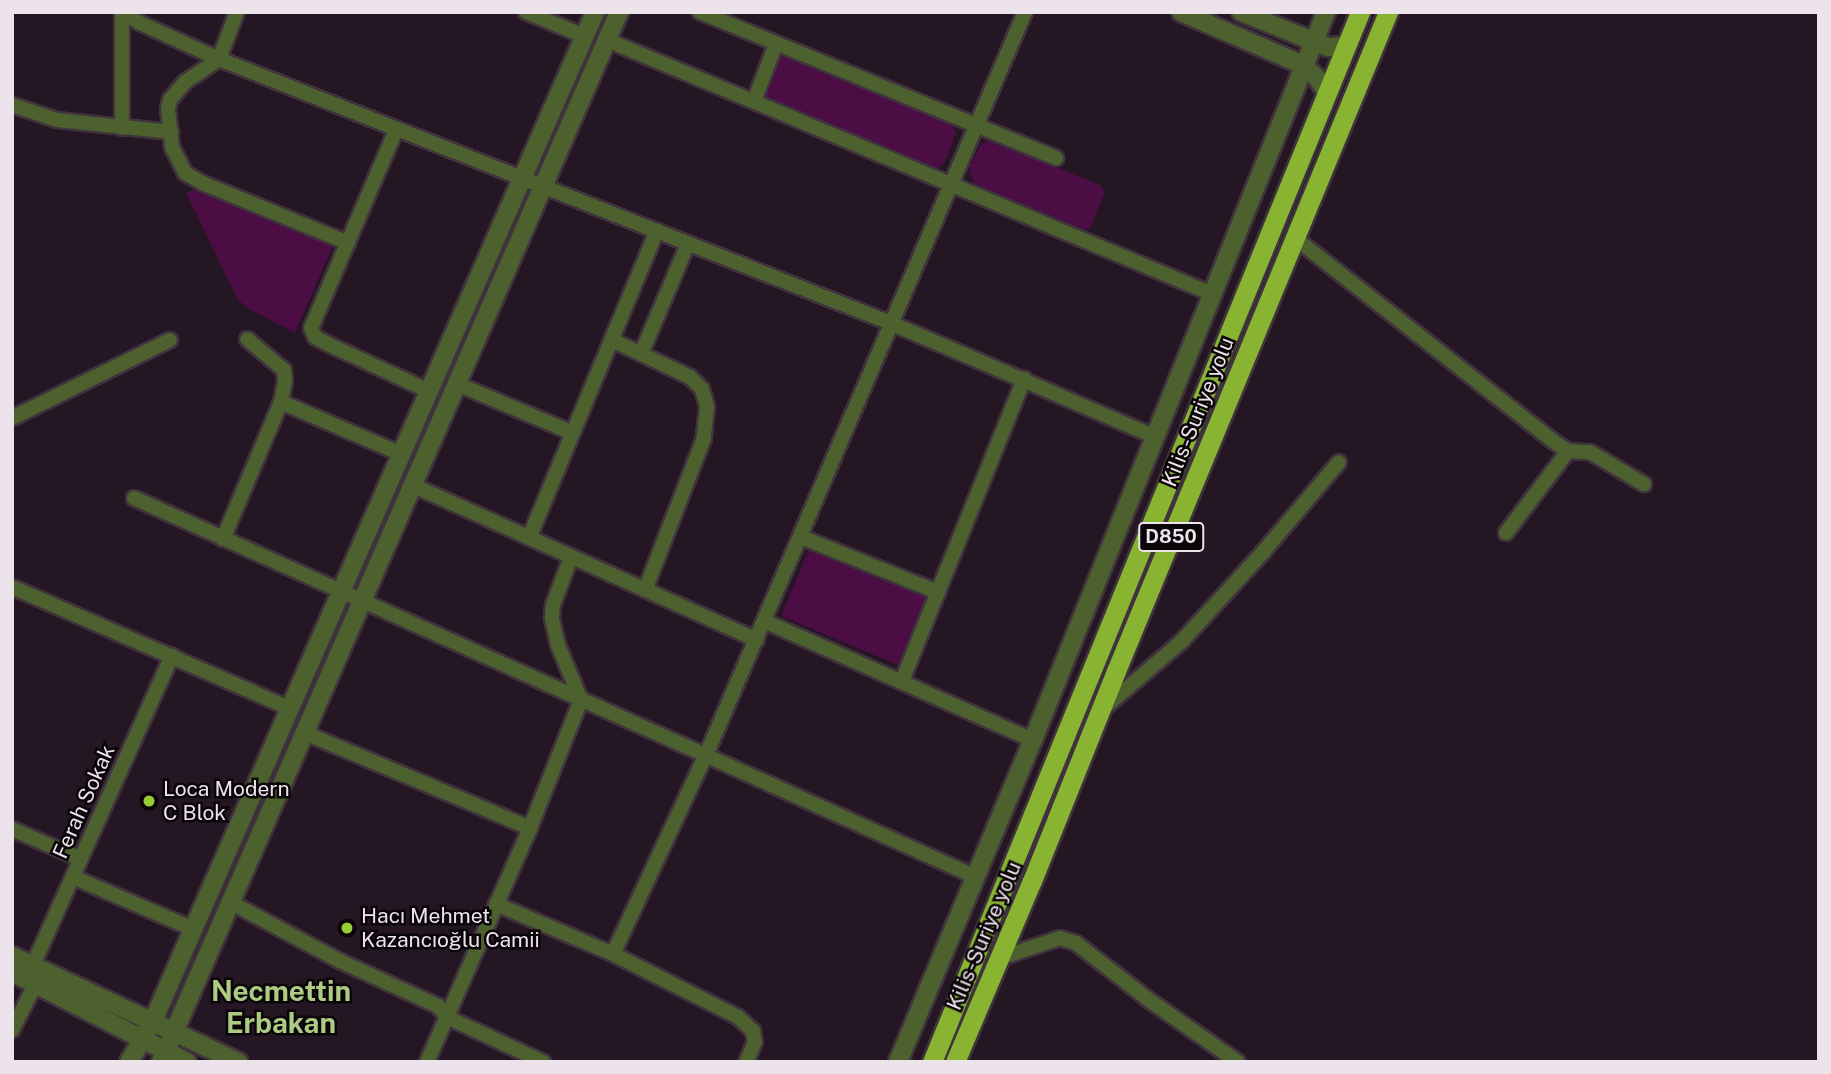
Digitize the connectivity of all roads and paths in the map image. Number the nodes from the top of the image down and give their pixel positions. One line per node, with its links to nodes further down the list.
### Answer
1 (123, 12): 18 (street); 23 (street)
2 (237, 12): 18 (street)
3 (526, 12): 13 (street)
4 (595, 12): 13 (street)
5 (619, 12): 14 (street)
6 (700, 12): 16 (street)
7 (1025, 12): 24 (street)
8 (1181, 12): 19 (street)
9 (1241, 12): 15 (street)
10 (1326, 12): 15 (street)
11 (1360, 12): 17 (highway, D850)
12 (1388, 12): 32 (highway, Kilis-Suriye yolu / D850)
13 (584, 36): 28 (street)
14 (607, 40): 21 (street); 29 (street)
15 (1313, 41): 17 (street); 19 (street)
16 (776, 44): 21 (street); 24 (street)
17 (1347, 46): 20 (highway, D850)
18 (219, 59): 25 (street); 26 (street)
19 (1303, 65): 20 (street); 35 (street)
20 (1328, 94): 100 (highway, D850)
21 (754, 101): 30 (street)
22 (12, 105): 23 (street)
23 (122, 128): 26 (street)
24 (976, 128): 27 (street); 30 (street)
25 (397, 130): 28 (street); 33 (street)
26 (170, 132): 33 (street)
27 (1056, 158)
28 (521, 178): 29 (street); 43 (street)
29 (542, 184): 31 (street); 42 (street)
30 (952, 185): 35 (street); 36 (street)
31 (657, 232): 34 (street); 39 (street)
32 (1295, 238): 48 (street); 70 (highway, Kilis-Suriye yolu / D850)
33 (348, 243): 43 (street)
34 (688, 244): 36 (street); 40 (street)
35 (1212, 294): 47 (street)
36 (893, 324): 41 (street); 55 (street)
37 (247, 339): 44 (street)
38 (170, 340): 45 (street)
39 (612, 340): 40 (street); 46 (street)
40 (641, 354): 60 (street)
41 (1024, 379): 47 (street); 61 (street)
42 (455, 383): 46 (street); 52 (street)
43 (429, 391): 49 (street)
44 (281, 402): 49 (street); 57 (street)
45 (12, 418)
46 (573, 433): 56 (street)
47 (1156, 437): 72 (street)
48 (1568, 451): 51 (street); 54 (street)
49 (401, 454): 62 (street)
50 (1339, 462): 70 (street)
51 (1644, 484)
52 (412, 485): 56 (street); 63 (street)
53 (134, 498): 57 (street)
54 (1506, 533)
55 (801, 537): 61 (street); 64 (street)
56 (529, 538): 58 (street)
57 (223, 539): 62 (street)
58 (571, 557): 60 (street); 68 (street)
59 (12, 587): 66 (street)
60 (645, 590): 65 (street)
61 (939, 592): 67 (street)
62 (342, 593): 63 (street); 69 (street)
63 (360, 602): 68 (street); 71 (street)
64 (764, 621): 65 (street); 67 (street)
65 (757, 640): 73 (street)
66 (172, 656): 69 (street); 76 (street, Ferah Sokak)
67 (902, 681): 72 (street)
68 (581, 700): 73 (street); 74 (street)
69 (291, 709): 81 (street)
70 (1099, 713): 84 (highway, Kilis-Suriye yolu / D850)
71 (304, 733): 74 (street); 79 (street)
72 (1033, 740): 78 (street)
73 (707, 754): 78 (street); 82 (street)
74 (530, 828): 80 (street)
75 (12, 829): 76 (street)
76 (81, 859): 77 (street, Ferah Sokak)
77 (73, 877): 81 (street); 86 (street, Ferah Sokak)
78 (976, 877): 99 (street)
79 (230, 902): 87 (street); 90 (street)
80 (496, 904): 82 (street); 87 (street)
81 (193, 929): 88 (street)
82 (613, 954): 98 (street)
83 (12, 956): 86 (street)
84 (1000, 958): 101 (highway, Kilis-Suriye yolu / D850); 102 (street)
85 (12, 972): 86 (street)
86 (34, 974): 88 (street); 89 (street, Ferah Sokak); 91 (street)
87 (447, 1017): 96 (street); 97 (street)
88 (153, 1021): 90 (street); 91 (street)
89 (12, 1030)
90 (176, 1032): 92 (street); 95 (street)
91 (143, 1038): 92 (street); 93 (street)
92 (164, 1057): 94 (street)
93 (129, 1062)
94 (187, 1062)
95 (238, 1062)
96 (427, 1062)
97 (543, 1062)
98 (746, 1062)
99 (898, 1062)
100 (932, 1062)
101 (955, 1062)
102 (1238, 1062)

